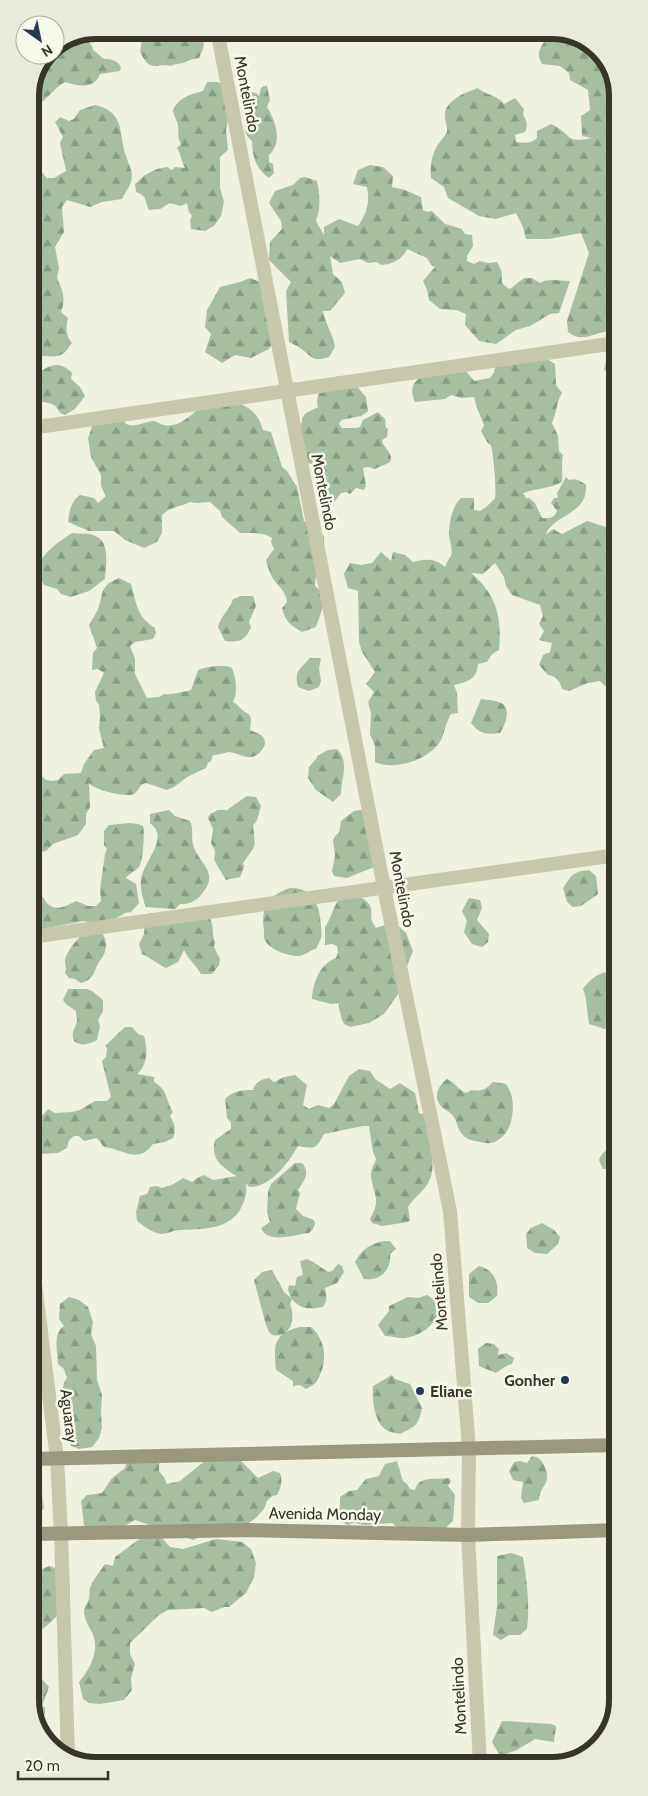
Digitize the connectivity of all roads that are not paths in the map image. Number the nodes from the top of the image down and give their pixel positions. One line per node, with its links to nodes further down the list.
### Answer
1 (219, 39): 3 (street, Montelindo)
2 (609, 344): 3 (street)
3 (286, 391): 4 (street); 6 (street, Montelindo)
4 (39, 427)
5 (609, 856): 6 (street)
6 (384, 888): 7 (street); 10 (street, Montelindo)
7 (39, 935)
8 (39, 1316): 11 (street, Aguaray)
9 (609, 1445): 10 (main road)
10 (469, 1448): 11 (main road); 16 (street, Montelindo)
11 (57, 1459): 12 (main road); 14 (street, Aguaray)
12 (39, 1460)
13 (609, 1530): 16 (main road, Avenida Monday)
14 (61, 1533): 15 (main road, Avenida Monday); 16 (main road, Avenida Monday); 17 (street, Aguaray)
15 (39, 1534)
16 (468, 1535): 18 (street, Montelindo)
17 (68, 1749)
18 (480, 1757)

